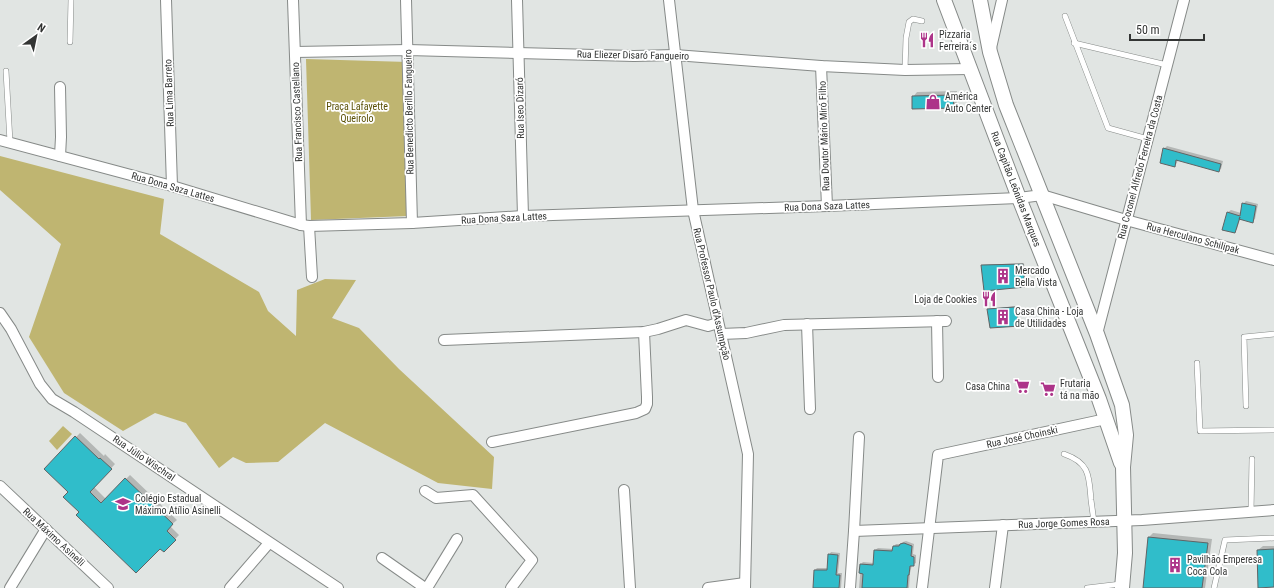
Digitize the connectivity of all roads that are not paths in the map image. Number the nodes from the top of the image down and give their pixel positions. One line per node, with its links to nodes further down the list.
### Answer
1 (71, 0): 13 (lane)
2 (166, 0): 29 (street, Rua Lima Barreto)
3 (293, 0): 16 (street, Rua Francisco Castellano)
4 (406, 0): 15 (street, Rua Benedicto Berillo Fangueiro)
5 (517, 0): 18 (street, Rua Iseo Dizaró)
6 (669, 0): 19 (street, Rua Professor Paulo d'Assumpção)
7 (944, 0): 23 (main road, Rua Capitão Leônidas Marques)
8 (980, 0): 17 (main road, Rua Capitão Leônidas Marques)
9 (1002, 0): 17 (street)
10 (1184, 0): 20 (street, Rua Coronel Alfredo Ferreira da Costa)
11 (1064, 16): 14 (lane)
12 (922, 21): 22 (lane)
13 (70, 42)
14 (1074, 43): 20 (lane); 26 (lane)
15 (408, 50): 16 (street, Rua Eliezer Disaró Fangueiro); 18 (street, Rua Eliezer Disaró Fangueiro); 36 (street, Rua Benedicto Berillo Fangueiro)
16 (295, 52): 37 (street, Rua Francisco Castellano)
17 (990, 52): 30 (main road, Rua Capitão Leônidas Marques)
18 (518, 53): 19 (street, Rua Eliezer Disaró Fangueiro); 34 (street, Rua Iseo Dizaró)
19 (675, 55): 21 (street, Rua Eliezer Disaró Fangueiro); 33 (street, Rua Professor Paulo d'Assumpção)
20 (1167, 65): 26 (street, Rua Coronel Alfredo Ferreira da Costa)
21 (821, 66): 22 (street, Rua Eliezer Disaró Fangueiro); 32 (street, Rua Doutor Mário Miró Filho)
22 (906, 70): 23 (street, Rua Eliezer Disaró Fangueiro)
23 (970, 70): 31 (main road, Rua Capitão Leônidas Marques)
24 (6, 71): 27 (lane)
25 (60, 87): 28 (street)
26 (1148, 139): 35 (street, Rua Coronel Alfredo Ferreira da Costa)
27 (5, 141): 28 (street, Rua Dona Saza Lattes)
28 (60, 156): 29 (street, Rua Dona Saza Lattes)
29 (172, 186): 37 (street, Rua Dona Saza Lattes)
30 (1042, 195): 31 (street, Rua Herculano Schilipak); 35 (street, Rua Herculano Schilipak); 45 (main road, Rua Capitão Leônidas Marques)
31 (1019, 198): 32 (street, Rua Dona Saza Lattes); 52 (main road, Rua Capitão Leônidas Marques)
32 (827, 206): 33 (street, Rua Dona Saza Lattes)
33 (692, 210): 34 (street, Rua Dona Saza Lattes); 41 (street, Rua Professor Paulo d'Assumpção)
34 (523, 216): 36 (street, Rua Dona Saza Lattes)
35 (1126, 220): 38 (street, Rua Herculano Schilipak); 45 (street, Rua Coronel Alfredo Ferreira da Costa)
36 (412, 223): 37 (street, Rua Dona Saza Lattes)
37 (305, 225): 39 (street, Rua Francisco Castellano)
38 (1274, 260)
39 (312, 277)
40 (0, 313): 72 (street, Rua Júlio Wischral)
41 (718, 323): 43 (street); 44 (street, Rua Professor Paulo d'Assumpção)
42 (807, 324): 44 (street); 49 (street); 51 (street)
43 (644, 332): 47 (street); 55 (street)
44 (721, 334): 74 (street, Rua Professor Paulo d'Assumpção)
45 (1097, 334): 58 (main road, Rua Capitão Leônidas Marques)
46 (1274, 334): 50 (lane)
47 (444, 340)
48 (1198, 363): 53 (lane)
49 (938, 377)
50 (1246, 406)
51 (810, 409)
52 (1106, 419): 58 (main road, Rua Capitão Leônidas Marques); 67 (street, Rua José Choinski)
53 (1274, 430)
54 (859, 437): 69 (street)
55 (492, 442)
56 (1064, 454): 65 (lane)
57 (1252, 459): 63 (lane)
58 (1123, 467): 64 (main road, Rua Capitão Leônidas Marques)
59 (0, 486): 68 (street, Rua Máximo Asinelli)
60 (624, 490): 82 (street)
61 (425, 491): 81 (street)
62 (1274, 510): 63 (street, Rua Jorge Gomes Rosa)
63 (1251, 512): 64 (street, Rua Jorge Gomes Rosa)
64 (1125, 520): 65 (street, Rua Jorge Gomes Rosa); 75 (main road, Rua Capitão Leônidas Marques)
65 (1094, 522): 66 (street, Rua Jorge Gomes Rosa)
66 (1003, 525): 67 (street, Rua Jorge Gomes Rosa); 86 (street)
67 (928, 528): 69 (street, Rua Jorge Gomes Rosa); 85 (street)
68 (46, 529): 76 (street); 77 (street, Rua Máximo Asinelli)
69 (854, 531): 84 (street)
70 (1274, 538): 88 (lane)
71 (457, 539): 80 (street)
72 (269, 543): 78 (street); 79 (street, Rua Júlio Wischral)
73 (382, 558): 80 (street)
74 (745, 586): 83 (street)
75 (1123, 586): 87 (lane)
76 (10, 588)
77 (108, 588)
78 (230, 588)
79 (338, 588)
80 (426, 588)
81 (511, 588)
82 (630, 588)
83 (708, 588)
84 (850, 588)
85 (922, 588)
86 (995, 588)
87 (1087, 588)
88 (1214, 588)

